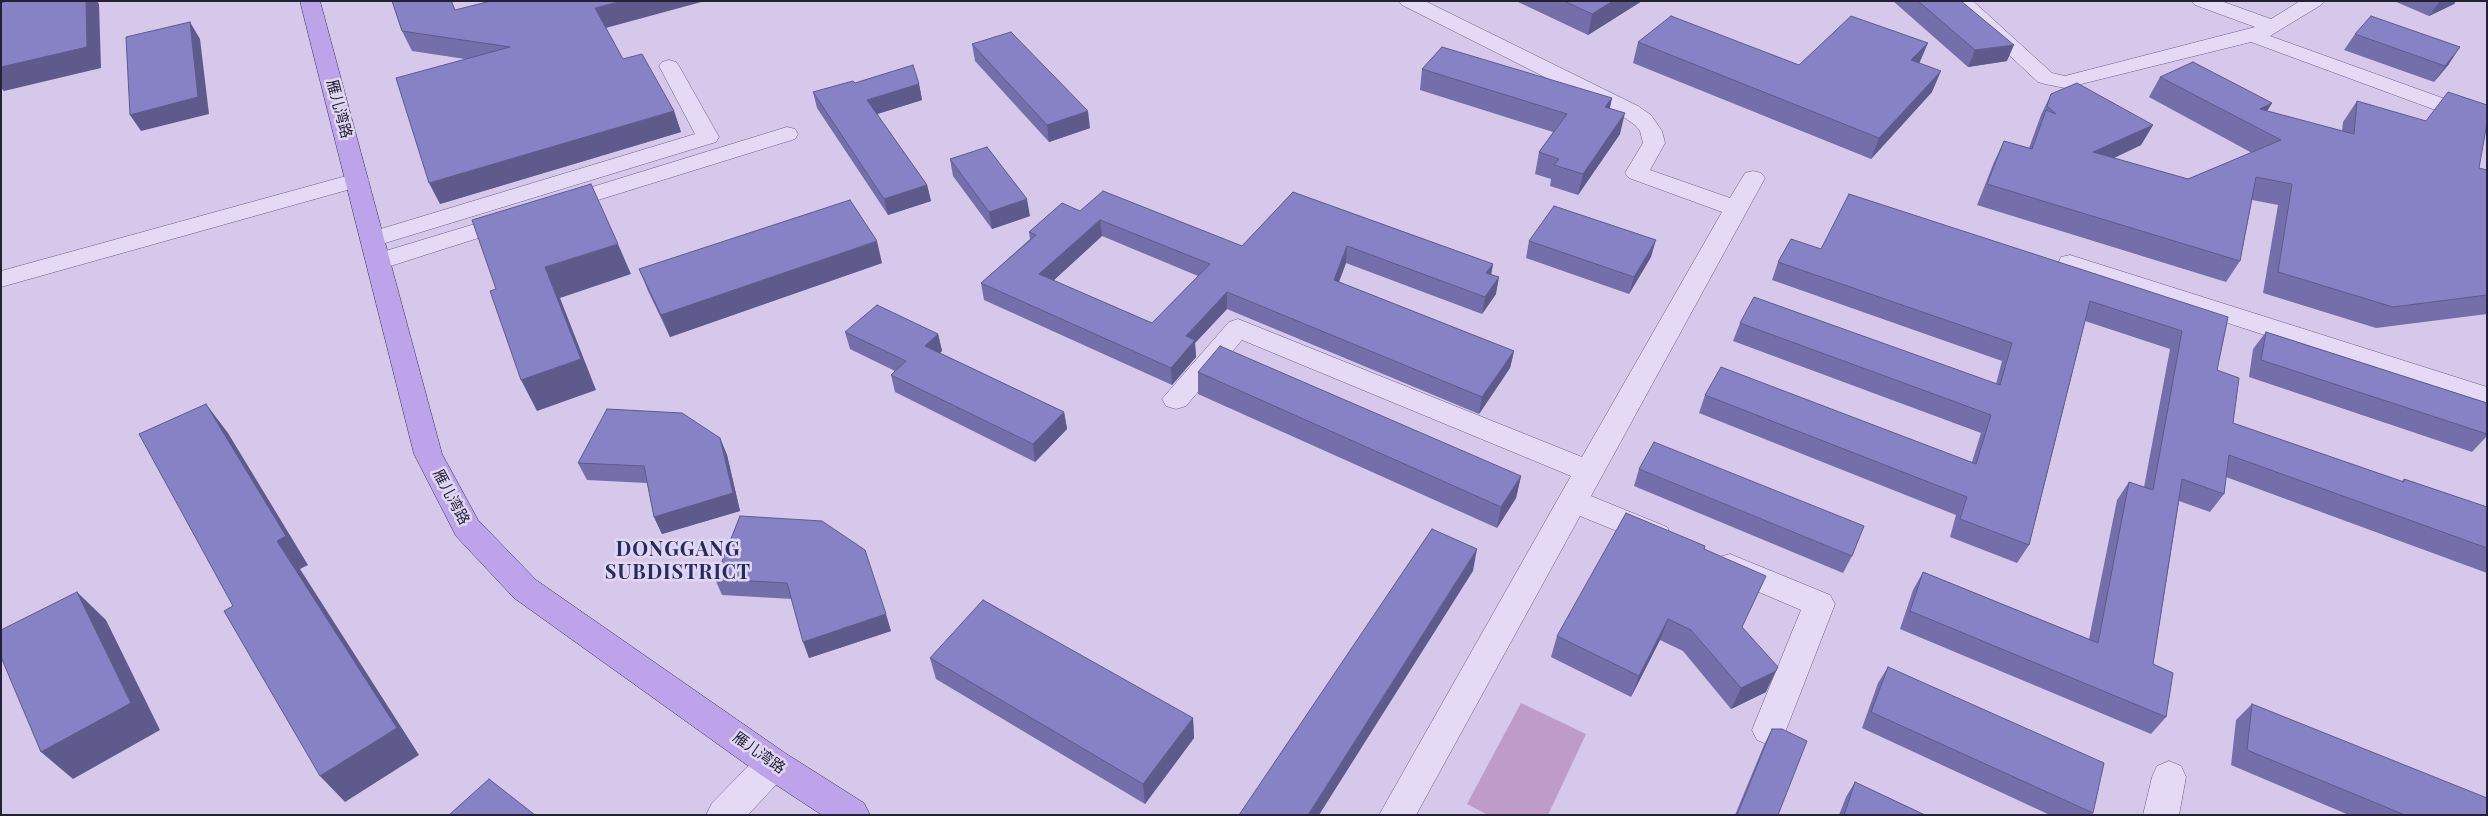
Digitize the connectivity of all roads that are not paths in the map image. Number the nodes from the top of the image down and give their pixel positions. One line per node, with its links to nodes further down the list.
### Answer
1 (310, 1): 12 (main road, 雁儿湾路)
2 (1408, 1): 13 (street)
3 (1961, 1): 7 (street)
4 (2202, 1): 6 (street)
5 (2314, 1): 6 (street)
6 (2273, 26): 7 (street)
7 (2252, 36): 9 (street)
8 (669, 66): 14 (street)
9 (2487, 122)
10 (787, 134): 14 (street)
11 (1753, 178): 13 (street)
12 (358, 180): 14 (main road, 雁儿湾路); 16 (street)
13 (1735, 208): 19 (street)
14 (376, 251): 22 (main road, 雁儿湾路)
15 (2070, 263): 17 (street)
16 (1, 279)
17 (2487, 397)
18 (1176, 399): 19 (street)
19 (1588, 471): 20 (street)
20 (1572, 500): 21 (street); 26 (street)
21 (1769, 730)
22 (773, 764): 24 (main road, 雁儿湾路); 25 (street)
23 (2169, 777): 27 (street)
24 (837, 811)
25 (724, 815)
26 (1396, 815)
27 (2161, 815)

